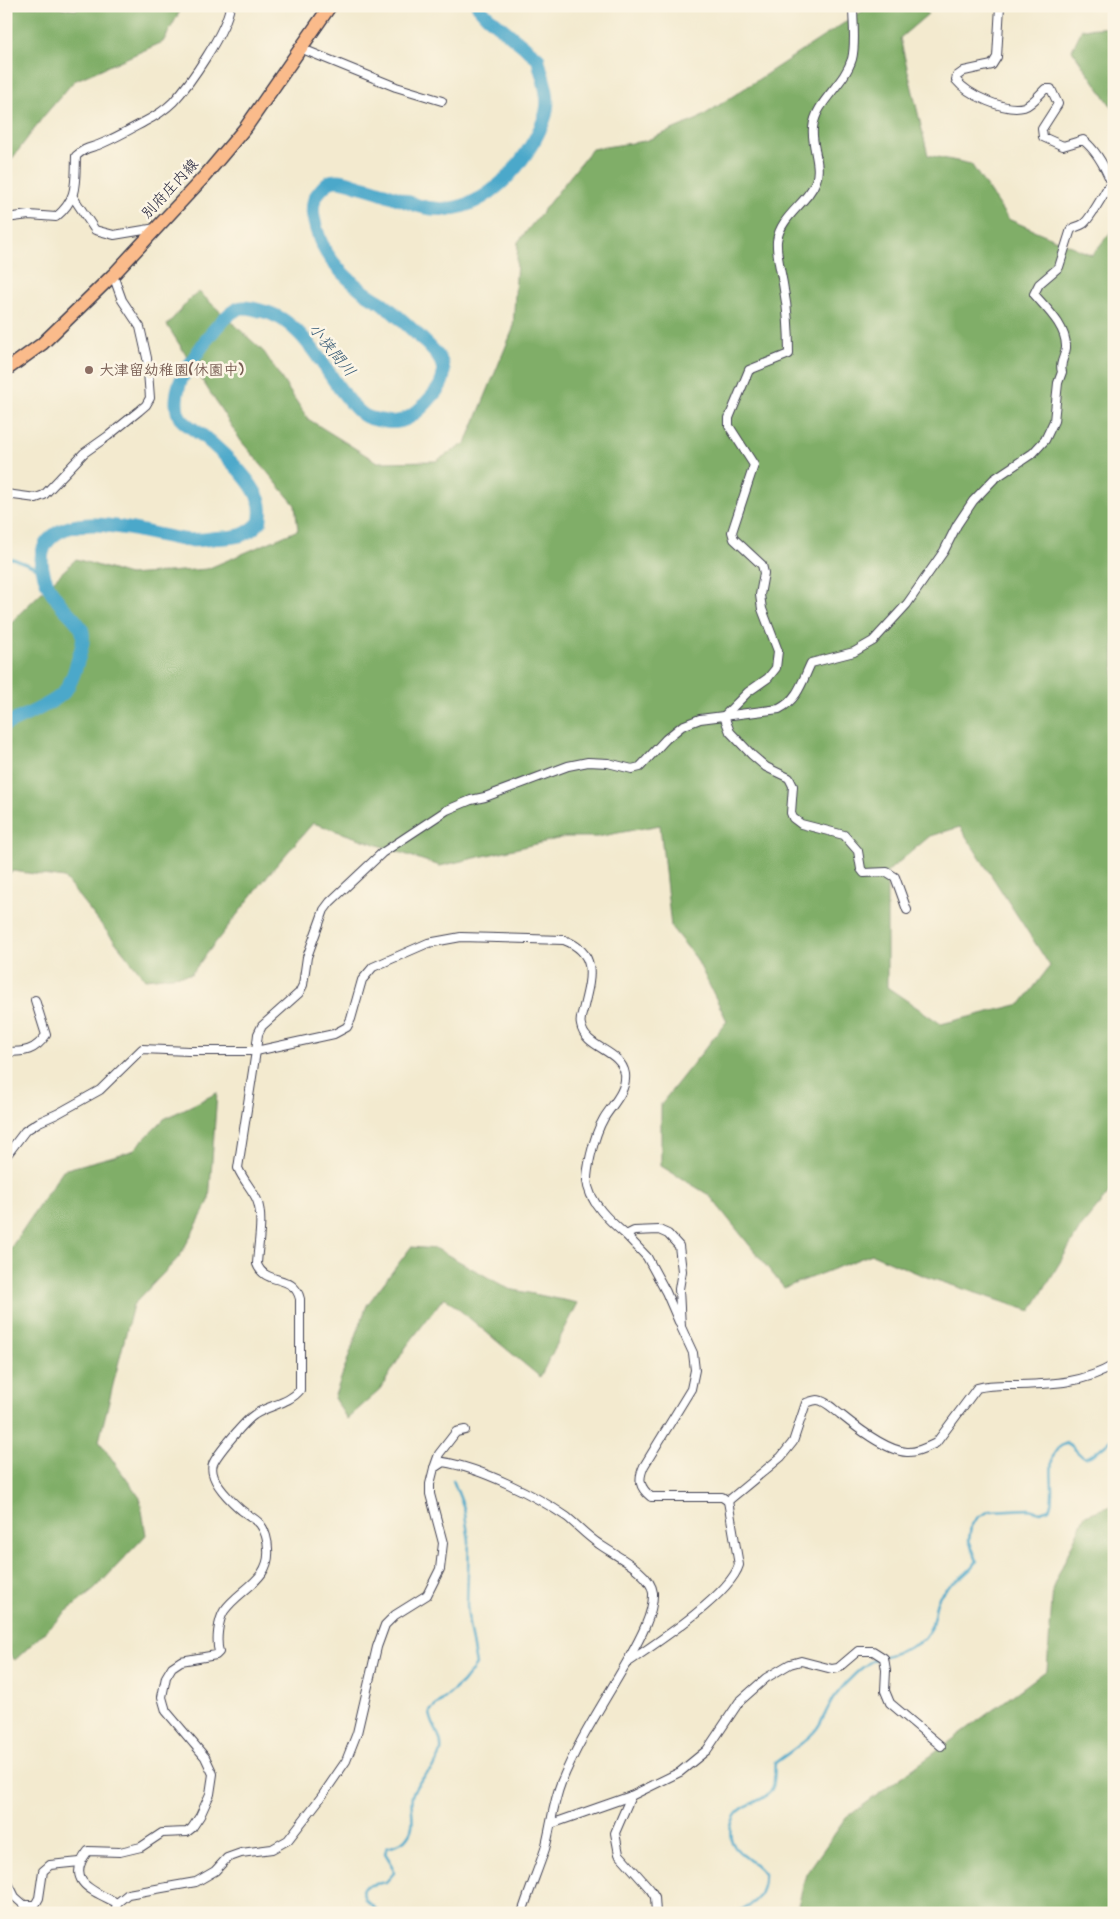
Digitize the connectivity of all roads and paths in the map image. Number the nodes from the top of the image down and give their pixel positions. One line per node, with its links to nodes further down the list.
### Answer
1 (230, 6): 7 (street)
2 (330, 6): 5 (main road, 別府庄内線)
3 (854, 6): 13 (street)
4 (1000, 6): 13 (street)
5 (300, 48): 6 (street); 9 (main road, 別府庄内線)
6 (442, 102)
7 (73, 197): 8 (street); 9 (street)
8 (6, 218)
9 (156, 228): 10 (main road, 別府庄内線)
10 (113, 275): 11 (main road, 別府庄内線); 12 (street)
11 (6, 370)
12 (6, 494)
13 (724, 716): 14 (street); 16 (street)
14 (907, 910)
15 (35, 1000): 17 (street)
16 (256, 1051): 18 (street); 19 (street); 29 (street)
17 (6, 1052)
18 (6, 1156)
19 (626, 1235): 20 (street); 20 (street)
20 (681, 1327): 24 (street)
21 (1114, 1366): 24 (street)
22 (465, 1430): 23 (street)
23 (434, 1468): 25 (street); 31 (street)
24 (728, 1502): 25 (street)
25 (626, 1664): 28 (street)
26 (941, 1746): 27 (street)
27 (631, 1796): 28 (street); 34 (street)
28 (551, 1824): 33 (street)
29 (80, 1862): 30 (street); 31 (street)
30 (6, 1879)
31 (117, 1903): 32 (street)
32 (114, 1913)
33 (522, 1913)
34 (656, 1913)

